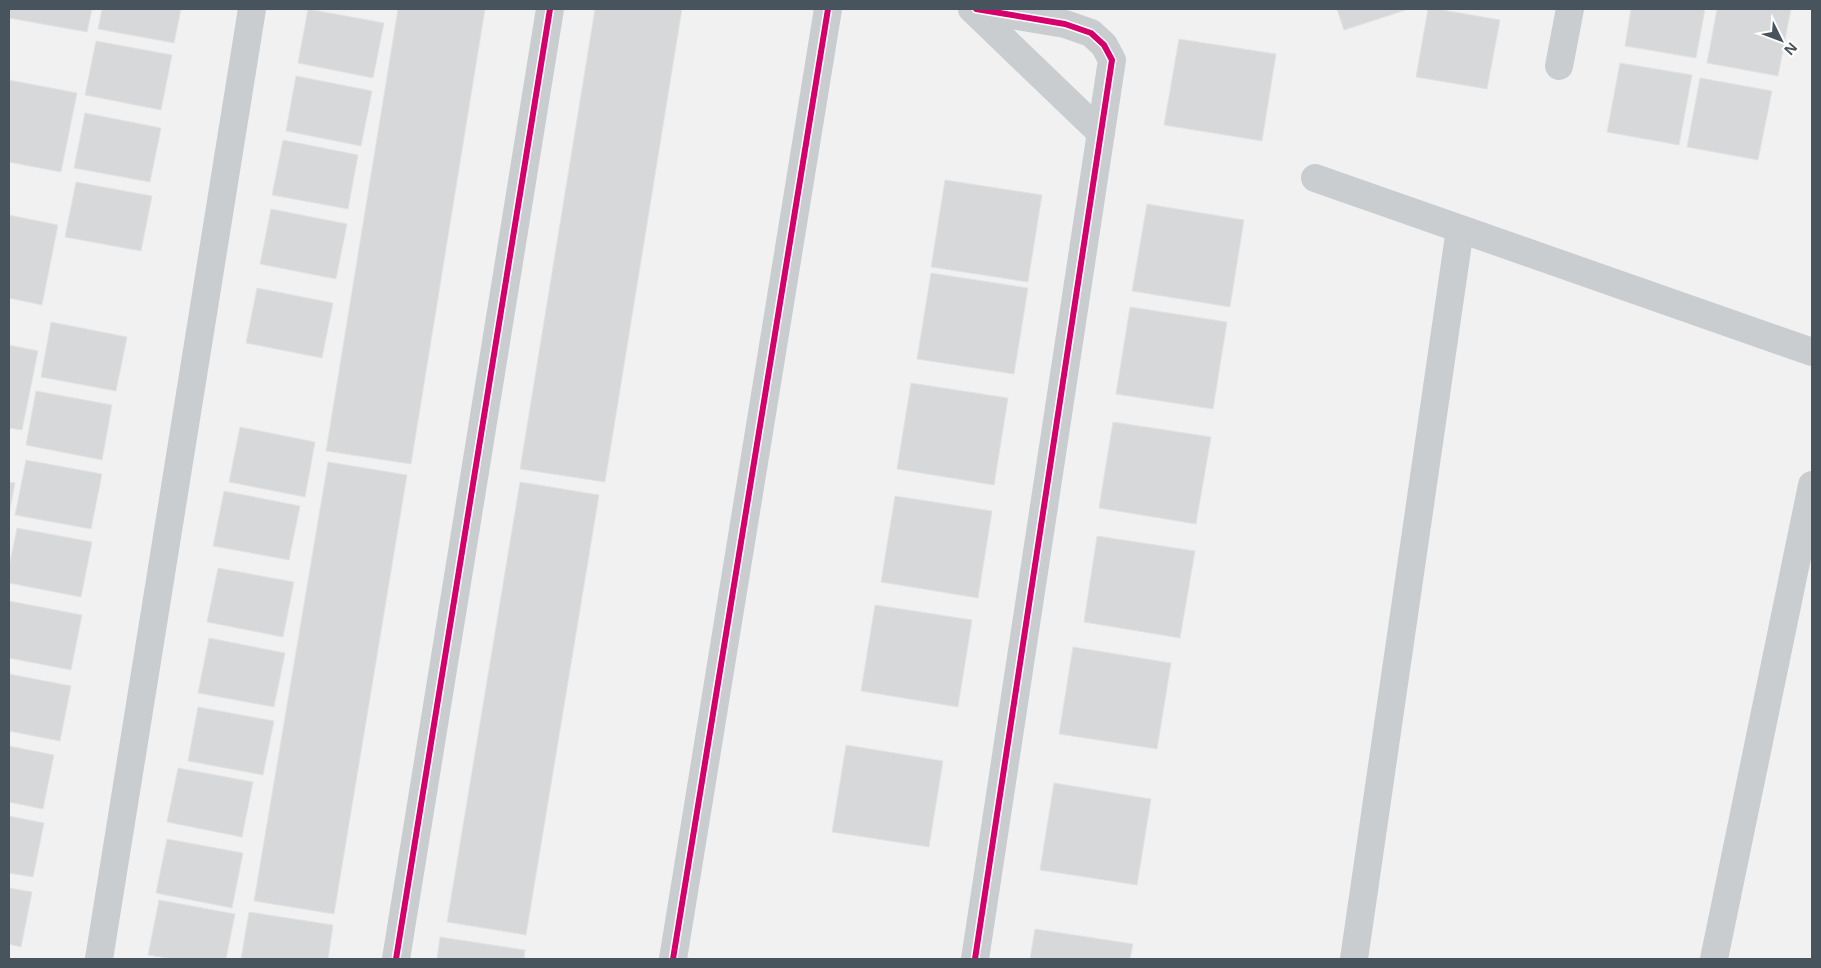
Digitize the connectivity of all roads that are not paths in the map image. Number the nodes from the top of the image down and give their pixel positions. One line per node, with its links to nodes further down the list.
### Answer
1 (252, 9): 13 (street)
2 (550, 9): 14 (street)
3 (828, 9): 15 (street)
4 (972, 9): 8 (street)
5 (976, 9): 8 (street)
6 (1570, 9): 7 (street)
7 (1559, 66)
8 (1101, 133): 16 (street)
9 (1315, 178): 10 (street)
10 (1460, 229): 11 (street); 17 (street)
11 (1812, 352)
12 (1812, 484): 18 (street)
13 (99, 959)
14 (396, 959)
15 (673, 959)
16 (975, 959)
17 (1354, 959)
18 (1714, 959)

